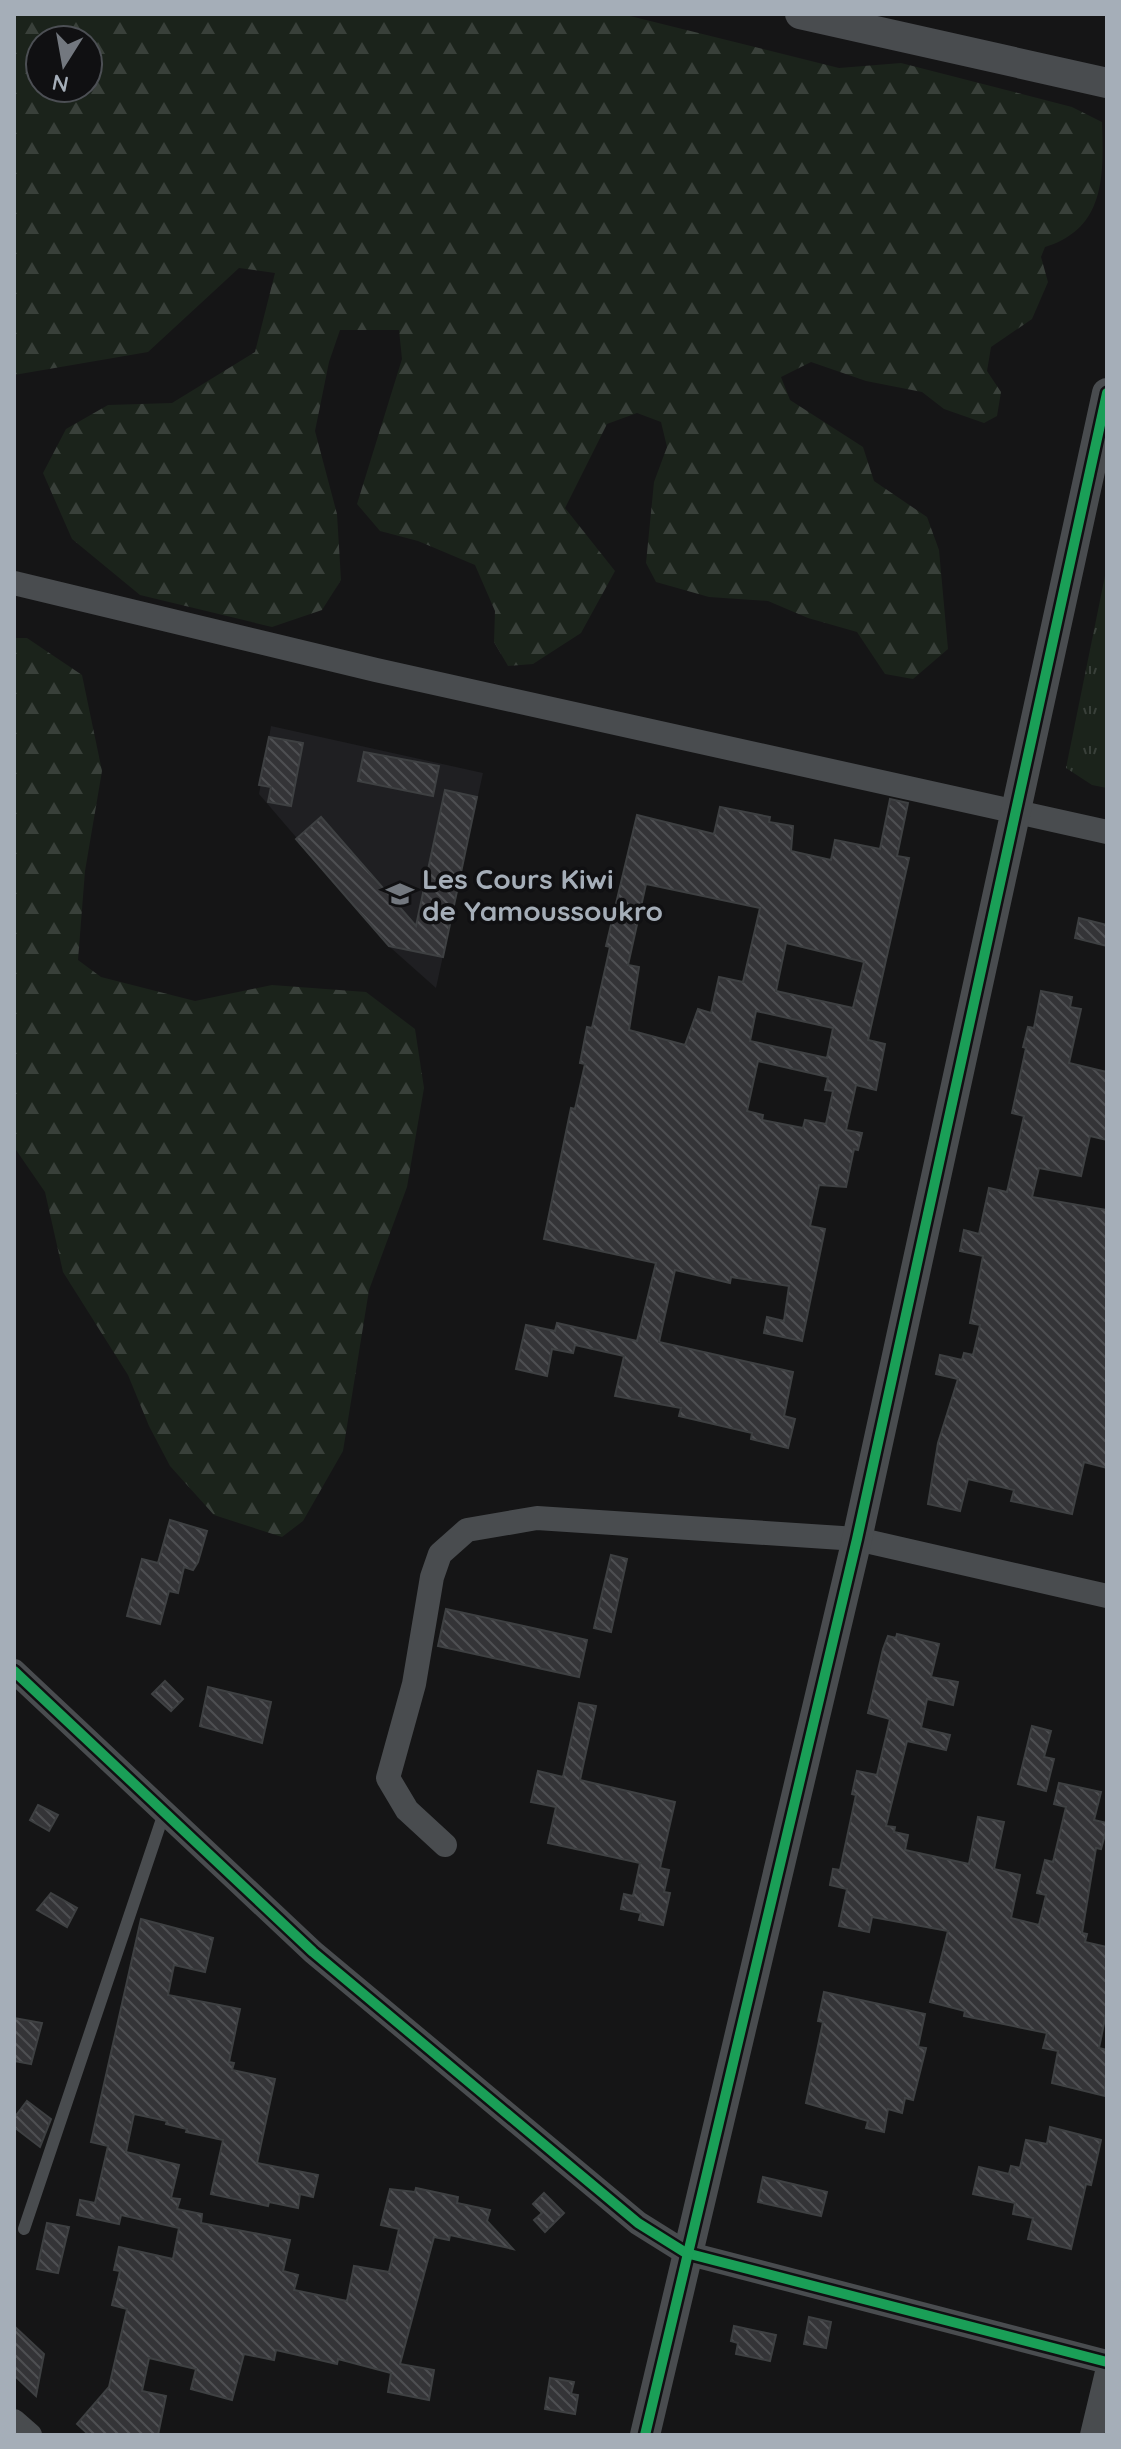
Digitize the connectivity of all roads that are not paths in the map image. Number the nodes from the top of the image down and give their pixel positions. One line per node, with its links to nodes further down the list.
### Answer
1 (800, 14): 2 (street)
2 (1107, 83)
3 (1107, 393): 5 (street)
4 (14, 583): 5 (street)
5 (1016, 810): 6 (street); 7 (street)
6 (1107, 832)
7 (857, 1539): 8 (street); 11 (street); 13 (street)
8 (1107, 1596)
9 (14, 1671): 10 (street)
10 (164, 1813): 12 (lane); 13 (street)
11 (445, 1845)
12 (24, 2229)
13 (686, 2253): 14 (street); 18 (street)
14 (1107, 2362)
15 (1107, 2372): 19 (street)
16 (14, 2421): 17 (street)
17 (30, 2435)
18 (645, 2435)
19 (1092, 2435)

